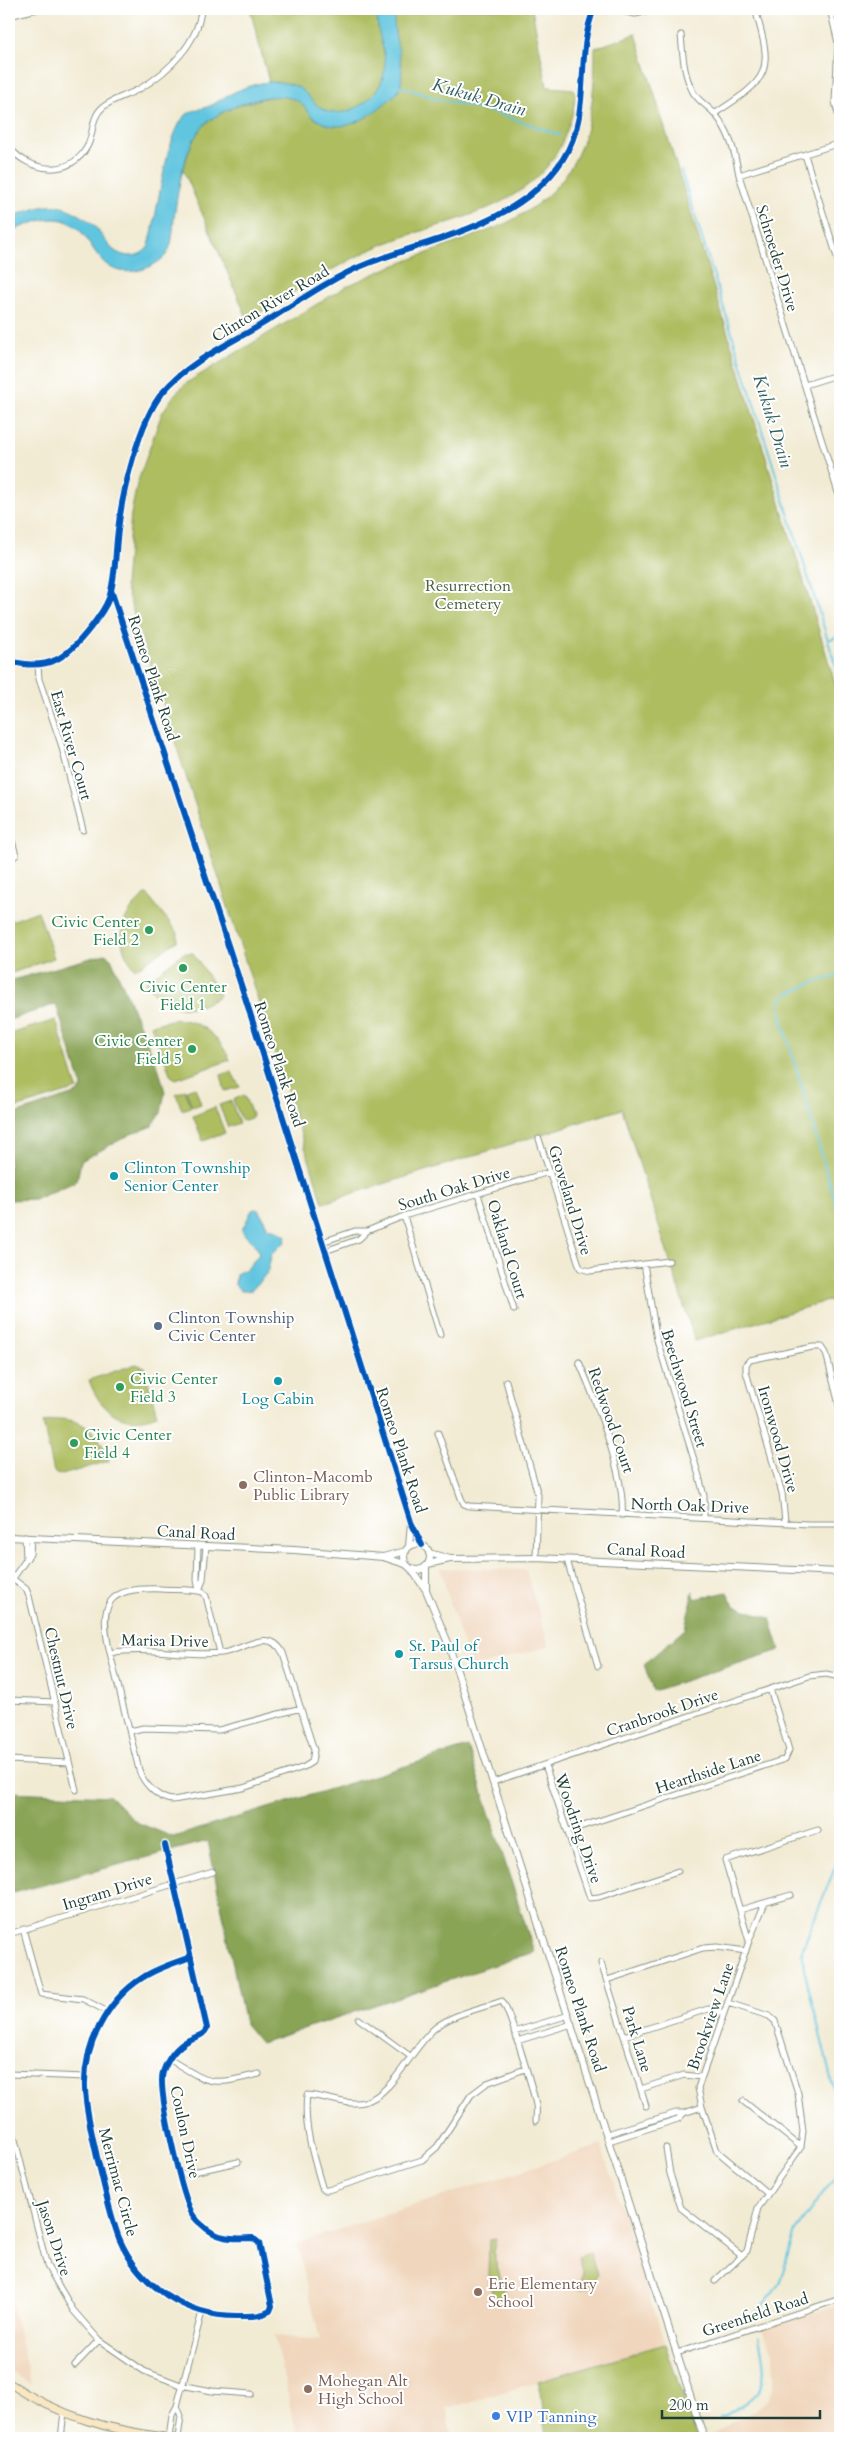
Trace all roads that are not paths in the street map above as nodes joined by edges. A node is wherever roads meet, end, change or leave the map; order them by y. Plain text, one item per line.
1 (36, 9) edge
2 (201, 9) edge
3 (594, 9) edge
4 (613, 9) edge
5 (660, 9) edge
6 (755, 9) edge
7 (830, 9) edge
8 (9, 16) edge
9 (681, 35) dead end
10 (714, 114) junction
11 (840, 122) edge
12 (840, 143) edge
13 (9, 147) edge
14 (805, 155) junction
15 (739, 175) junction
16 (840, 267) edge
17 (840, 374) edge
18 (805, 385) junction
19 (840, 499) edge
20 (111, 590) junction
21 (9, 661) edge
22 (38, 666) junction
23 (9, 830) edge
24 (83, 830) dead end
25 (9, 861) edge
26 (539, 1139) dead end
27 (549, 1172) junction
28 (478, 1194) junction
29 (404, 1216) junction
30 (367, 1231) junction
31 (322, 1242) junction
32 (325, 1251) junction
33 (669, 1261) dead end
34 (644, 1264) junction
35 (514, 1310) dead end
36 (440, 1335) dead end
37 (579, 1362) dead end
38 (506, 1381) dead end
39 (840, 1409) edge
40 (438, 1433) dead end
41 (539, 1511) junction
42 (622, 1515) junction
43 (704, 1518) junction
44 (411, 1522) junction
45 (785, 1522) junction
46 (840, 1524) edge
47 (9, 1537) edge
48 (28, 1538) junction
49 (198, 1546) junction
50 (206, 1546) junction
51 (422, 1546) junction
52 (407, 1549) junction
53 (429, 1553) junction
54 (382, 1557) junction
55 (536, 1558) junction
56 (450, 1559) junction
57 (567, 1560) junction
58 (405, 1564) junction
59 (427, 1565) junction
60 (411, 1569) junction
61 (840, 1572) edge
62 (13, 1579) junction
63 (9, 1584) edge
64 (426, 1590) junction
65 (199, 1591) junction
66 (110, 1653) junction
67 (220, 1653) junction
68 (598, 1666) dead end
69 (840, 1677) edge
70 (770, 1689) junction
71 (9, 1700) edge
72 (55, 1702) junction
73 (301, 1708) junction
74 (130, 1730) junction
75 (9, 1760) edge
76 (69, 1764) junction
77 (544, 1765) junction
78 (493, 1782) junction
79 (76, 1790) dead end
80 (818, 1830) dead end
81 (568, 1831) junction
82 (165, 1845) dead end
83 (678, 1871) dead end
84 (213, 1872) dead end
85 (175, 1883) junction
86 (791, 1895) dead end
87 (765, 1903) junction
88 (740, 1910) junction
89 (23, 1929) junction
90 (9, 1934) edge
91 (749, 1941) junction
92 (746, 1952) junction
93 (191, 1957) junction
94 (601, 1962) dead end
95 (607, 1980) junction
96 (728, 2003) junction
97 (108, 2012) junction
98 (724, 2014) junction
99 (569, 2015) junction
100 (359, 2019) dead end
101 (572, 2024) junction
102 (514, 2032) junction
103 (624, 2036) junction
104 (518, 2041) junction
105 (410, 2056) junction
106 (169, 2059) junction
107 (525, 2069) junction
108 (9, 2074) edge
109 (258, 2074) dead end
110 (85, 2077) junction
111 (701, 2077) junction
112 (641, 2089) junction
113 (744, 2100) dead end
114 (646, 2106) dead end
115 (702, 2108) junction
116 (684, 2113) junction
117 (9, 2116) edge
118 (536, 2121) dead end
119 (643, 2123) junction
120 (645, 2130) junction
121 (608, 2137) junction
122 (801, 2147) junction
123 (666, 2148) dead end
124 (238, 2162) dead end
125 (180, 2175) junction
126 (768, 2193) junction
127 (742, 2256) junction
128 (715, 2281) dead end
129 (840, 2299) edge
130 (272, 2309) joint
131 (202, 2312) junction
132 (99, 2340) junction
133 (677, 2353) junction
134 (75, 2365) dead end
135 (9, 2383) edge
136 (182, 2385) junction
137 (251, 2394) dead end
138 (177, 2406) junction
139 (64, 2413) junction
140 (61, 2438) edge
141 (171, 2438) edge
142 (178, 2438) edge
143 (704, 2438) edge

1 - 8 street
2 - 13 street
3 - 20 street, Clinton River Road
4 - 5 street
6 - 10 street
7 - 11 street
9 - 10 street, Schroeder Drive
10 - 15 street, Schroeder Drive
12 - 14 street
14 - 15 street
14 - 16 street
15 - 18 street, Schroeder Drive
17 - 18 street
18 - 19 street, Schroeder Drive
20 - 22 street, Clinton River Road
20 - 31 street, Romeo Plank Road
21 - 22 street
22 - 24 street, East River Court
23 - 25 street
26 - 27 street, Groveland Drive
27 - 28 street, South Oak Drive
27 - 34 street, Groveland Drive
28 - 29 street, South Oak Drive
28 - 35 street, Oakland Court
29 - 30 street, South Oak Drive
29 - 36 street
30 - 31 street, South Oak Drive
30 - 32 street, South Oak Drive
31 - 32 street, Romeo Plank Road
32 - 44 street, Romeo Plank Road
33 - 34 street, Groveland Drive
34 - 43 street, Beechwood Street
37 - 42 street, Redwood Court
38 - 41 street
39 - 45 street, Ironwood Drive
40 - 41 street, North Oak Drive
41 - 42 street, North Oak Drive
41 - 55 street
42 - 43 street, North Oak Drive
43 - 45 street, North Oak Drive
44 - 51 street, Romeo Plank Road
44 - 52 street, Romeo Plank Road
45 - 46 street, North Oak Drive
47 - 48 street, Canal Road
48 - 49 street, Canal Road
48 - 62 street
49 - 50 street, Canal Road
49 - 65 street
50 - 54 street, Canal Road
50 - 65 street
51 - 52 street
51 - 53 street
52 - 54 street, Canal Road
52 - 58 street
53 - 56 street, Canal Road
53 - 59 street
54 - 58 street, Canal Road
55 - 56 street, Canal Road
55 - 57 street, Canal Road
56 - 59 street, Canal Road
57 - 61 street, Canal Road
57 - 68 street
58 - 60 street
59 - 60 street
59 - 64 street, Romeo Plank Road
60 - 64 street, Romeo Plank Road
62 - 63 street
62 - 72 street, Chestnut Drive
64 - 78 street, Romeo Plank Road
65 - 66 street
65 - 67 street
66 - 67 street, Marisa Drive
66 - 74 street
67 - 73 street, Marisa Drive
69 - 70 street, Cranbrook Drive
70 - 77 street, Cranbrook Drive
70 - 81 street, Hearthside Lane
71 - 72 street
72 - 76 street, Chestnut Drive
73 - 74 street
73 - 74 street
75 - 76 street
76 - 79 street, Chestnut Drive
77 - 78 street, Cranbrook Drive
77 - 81 street, Woodring Drive
78 - 99 street, Romeo Plank Road
80 - 88 street
81 - 83 street, Woodring Drive
82 - 85 street, Coulon Drive
84 - 85 street, Ingram Drive
85 - 89 street, Ingram Drive
85 - 93 street, Coulon Drive
86 - 87 street
87 - 88 street
87 - 91 street, Brookview Lane
88 - 91 street
89 - 90 street, Ingram Drive
89 - 97 street
91 - 92 street, Brookview Lane
92 - 95 street
92 - 96 street, Brookview Lane
93 - 97 street, Merrimac Circle
93 - 106 street, Coulon Drive
94 - 95 street, Park Lane
95 - 103 street, Park Lane
96 - 98 street, Brookview Lane
96 - 122 street
97 - 110 street, Merrimac Circle
98 - 103 street
98 - 111 street, Brookview Lane
99 - 101 street, Romeo Plank Road
99 - 102 street
100 - 105 street
101 - 104 street
101 - 121 street, Romeo Plank Road
102 - 104 street
102 - 105 street
103 - 112 street, Park Lane
104 - 107 street
105 - 107 street
106 - 109 street
106 - 125 street, Coulon Drive
107 - 118 street
108 - 110 street
110 - 131 street, Merrimac Circle
111 - 112 street
111 - 115 street, Brookview Lane
112 - 114 street, Park Lane
113 - 122 street
115 - 116 street
115 - 126 street, Brookview Lane
116 - 119 street
116 - 120 street
117 - 132 street, Jason Drive
119 - 120 street
119 - 121 street
120 - 121 street
121 - 133 street, Romeo Plank Road
122 - 126 street
123 - 127 street
124 - 125 street
125 - 130 street, Coulon Drive
126 - 127 street
127 - 128 street
129 - 133 street, Greenfield Road
130 - 131 street, Merrimac Circle
131 - 136 street
132 - 134 street
132 - 136 street, Jason Drive
133 - 143 street, Romeo Plank Road
135 - 139 main road
136 - 137 street, Jason Drive
136 - 138 street
138 - 141 street
138 - 142 street
139 - 140 street
139 - 141 main road

